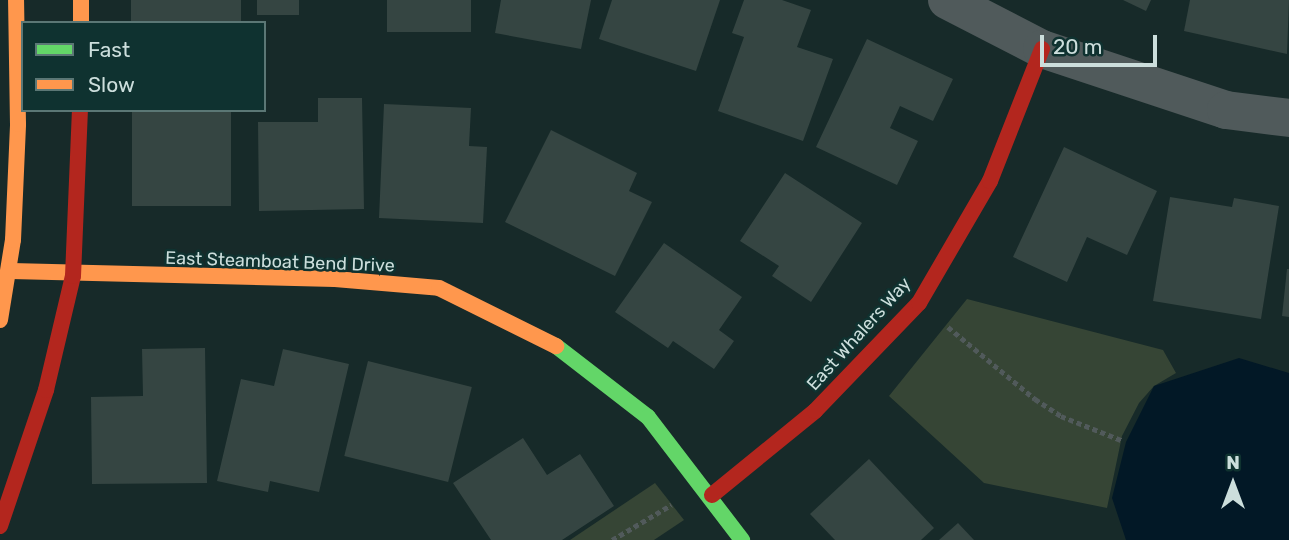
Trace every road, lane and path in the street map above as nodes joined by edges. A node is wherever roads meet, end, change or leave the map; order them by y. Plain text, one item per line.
1 (16, 0) edge
2 (81, 0) edge
3 (947, 0) edge
4 (81, 21) edge
5 (1042, 49) junction
6 (80, 112) edge
7 (1289, 118) edge
8 (11, 271) junction
9 (73, 276) junction
10 (0, 320) edge
11 (941, 322) dead end
12 (1121, 440) dead end
13 (708, 491) junction
14 (0, 526) edge
15 (612, 540) edge
16 (742, 540) edge

1 - 8 street
2 - 4 street
3 - 5 street
5 - 7 street
5 - 13 street, East Whalers Way
6 - 9 street
8 - 9 street, East Steamboat Bend Drive
8 - 10 street
9 - 13 street, East Steamboat Bend Drive
9 - 14 street
11 - 12 path
13 - 15 path
13 - 16 street, East Steamboat Bend Drive

